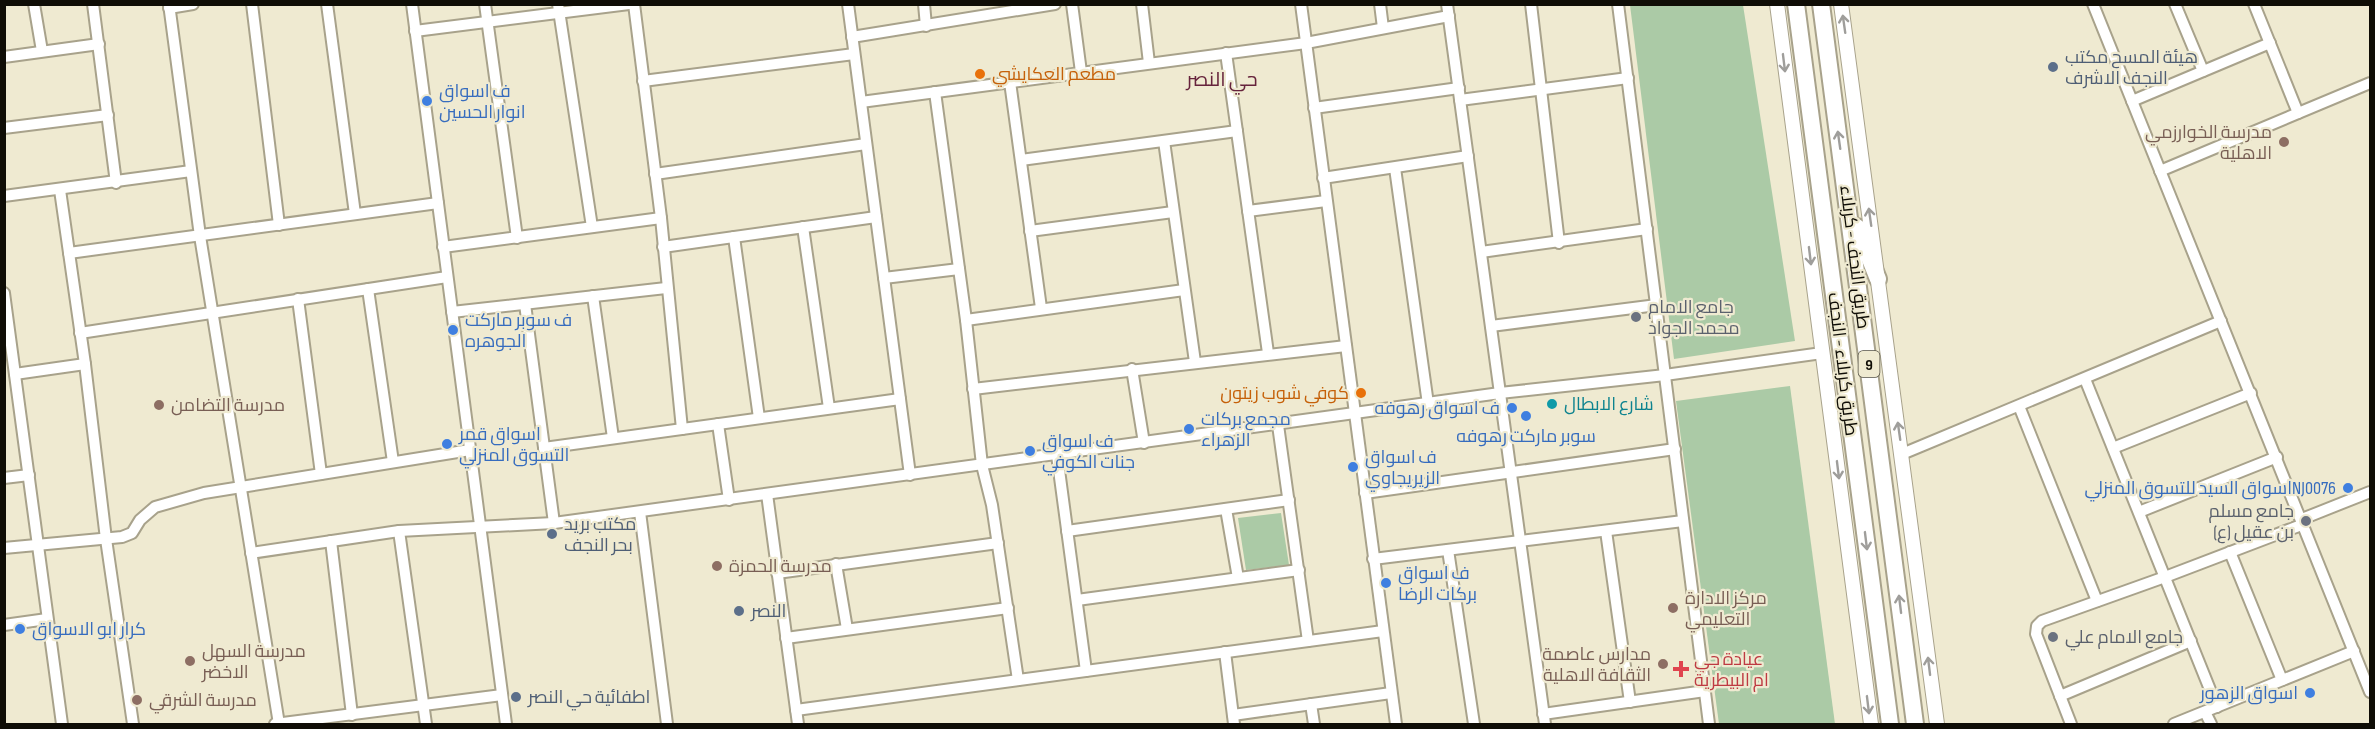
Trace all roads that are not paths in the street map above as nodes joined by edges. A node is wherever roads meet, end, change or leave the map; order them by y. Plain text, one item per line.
1 (34, 4) edge
2 (93, 4) edge
3 (193, 4) edge
4 (252, 4) edge
5 (327, 4) edge
6 (412, 4) edge
7 (485, 4) edge
8 (628, 4) edge
9 (634, 4) edge
10 (848, 4) edge
11 (924, 4) edge
12 (1055, 4) edge
13 (1072, 4) edge
14 (1142, 4) edge
15 (1300, 4) edge
16 (1380, 4) edge
17 (1447, 4) edge
18 (1531, 4) edge
19 (1618, 4) edge
20 (1777, 4) edge
21 (1796, 4) edge
22 (1821, 4) edge
23 (1841, 4) edge
24 (2093, 4) edge
25 (2175, 4) edge
26 (2254, 4) edge
27 (169, 6) edge
28 (558, 9) edge
29 (1449, 16) junction
30 (488, 22) junction
31 (926, 27) junction
32 (1383, 28) junction
33 (415, 31) junction
34 (852, 37) junction
35 (1306, 43) junction
36 (2270, 43) junction
37 (99, 44) junction
38 (42, 51) junction
39 (1226, 53) junction
40 (854, 54) junction
41 (4, 57) edge
42 (1149, 63) junction
43 (2203, 71) junction
44 (1081, 72) junction
45 (1628, 78) junction
46 (643, 81) junction
47 (1010, 82) junction
48 (2370, 83) edge
49 (1541, 90) junction
50 (935, 92) junction
51 (1460, 94) junction
52 (2132, 101) junction
53 (861, 102) junction
54 (1314, 108) junction
55 (2298, 113) junction
56 (108, 115) junction
57 (4, 128) edge
58 (1237, 131) junction
59 (1164, 141) junction
60 (866, 144) junction
61 (1468, 156) junction
62 (1021, 160) junction
63 (1395, 168) junction
64 (191, 171) junction
65 (2160, 171) junction
66 (655, 174) junction
67 (1323, 178) junction
68 (116, 183) junction
69 (60, 190) junction
70 (4, 196) edge
71 (1326, 201) junction
72 (438, 203) junction
73 (1848, 204) junction
74 (1248, 211) junction
75 (1173, 212) junction
76 (354, 214) junction
77 (876, 217) junction
78 (661, 218) junction
79 (279, 225) junction
80 (592, 227) junction
81 (803, 228) junction
82 (1647, 229) junction
83 (1030, 231) junction
84 (200, 236) junction
85 (734, 237) junction
86 (517, 238) junction
87 (1559, 243) junction
88 (443, 247) junction
89 (663, 247) junction
90 (1481, 252) junction
91 (69, 254) junction
92 (959, 269) junction
93 (447, 277) junction
94 (884, 278) junction
95 (1878, 279) junction
96 (666, 288) junction
97 (368, 289) junction
98 (1184, 290) junction
99 (4, 293) edge
100 (593, 296) junction
101 (298, 300) junction
102 (525, 304) junction
103 (1657, 305) junction
104 (1041, 308) junction
105 (452, 312) junction
106 (212, 313) junction
107 (966, 320) junction
108 (2221, 321) junction
109 (1491, 326) junction
110 (80, 333) junction
111 (1346, 346) junction
112 (1268, 353) junction
113 (1822, 353) junction
114 (1195, 362) junction
115 (85, 364) junction
116 (1132, 369) junction
117 (15, 374) junction
118 (1665, 375) junction
119 (2085, 379) junction
120 (973, 389) junction
121 (1500, 393) junction
122 (2251, 393) junction
123 (900, 399) junction
124 (1428, 405) junction
125 (2019, 406) junction
126 (829, 408) junction
127 (1354, 415) junction
128 (759, 418) junction
129 (718, 424) junction
130 (1278, 425) junction
131 (682, 429) junction
132 (613, 438) junction
133 (1144, 443) junction
134 (543, 448) junction
135 (2113, 448) junction
136 (1675, 449) junction
137 (470, 450) junction
138 (1902, 454) junction
139 (1057, 455) junction
140 (2277, 457) junction
141 (393, 462) junction
142 (982, 465) junction
143 (1511, 471) junction
144 (321, 474) junction
145 (29, 475) junction
146 (910, 475) junction
147 (4, 478) edge
148 (241, 488) junction
149 (2370, 492) edge
150 (1365, 493) junction
151 (767, 494) junction
152 (729, 500) junction
153 (1289, 500) junction
154 (1226, 509) junction
155 (640, 512) junction
156 (2139, 512) junction
157 (1683, 521) junction
158 (2303, 521) junction
159 (554, 523) junction
160 (480, 528) junction
161 (399, 531) junction
162 (1067, 531) junction
163 (1606, 531) junction
164 (106, 539) junction
165 (1520, 540) junction
166 (331, 541) junction
167 (38, 543) junction
168 (998, 543) junction
169 (4, 548) edge
170 (1448, 550) junction
171 (2230, 552) junction
172 (251, 553) junction
173 (1373, 559) junction
174 (836, 564) junction
175 (1299, 570) junction
176 (777, 573) junction
177 (2165, 577) junction
178 (1239, 578) junction
179 (1077, 600) junction
180 (2097, 601) junction
181 (1008, 608) junction
182 (47, 619) junction
183 (4, 625) edge
184 (847, 630) junction
185 (1383, 631) junction
186 (786, 638) junction
187 (1308, 641) junction
188 (2191, 641) junction
189 (2354, 651) junction
190 (1225, 652) junction
191 (1086, 671) junction
192 (1018, 680) junction
193 (2282, 680) junction
194 (1705, 691) junction
195 (2370, 692) edge
196 (1391, 693) junction
197 (502, 695) junction
198 (2060, 696) junction
199 (1630, 702) junction
200 (1311, 704) junction
201 (424, 705) junction
202 (2217, 707) junction
203 (796, 710) junction
204 (2205, 712) junction
205 (352, 714) junction
206 (1544, 719) edge
207 (1233, 720) edge
208 (62, 724) edge
209 (134, 724) edge
210 (277, 724) edge
211 (426, 724) edge
212 (506, 724) edge
213 (667, 724) edge
214 (798, 724) edge
215 (1314, 724) edge
216 (1396, 724) edge
217 (1474, 724) edge
218 (1709, 724) edge
219 (1871, 724) edge
220 (1890, 724) edge
221 (1915, 724) edge
222 (1937, 724) edge
223 (2072, 724) edge
224 (2174, 724) edge
225 (2211, 724) edge

1 - 38 street
2 - 37 street
3 - 27 street
4 - 79 street
5 - 76 street
6 - 33 street
7 - 30 street
8 - 28 street
9 - 46 street
10 - 34 street
11 - 31 street
12 - 31 street
13 - 44 street
14 - 42 street
15 - 35 street
16 - 32 street
17 - 29 street
18 - 49 street
19 - 45 street
20 -> 113 main road
21 -> 220 highway, طريق کربلاء - النجف / 9
73 -> 22 highway, طريق النجف - کربلاء / 9
95 -> 23 main road
24 - 52 street
25 - 43 street
26 - 36 street
27 - 64 street
28 - 30 street
28 - 80 street
29 - 32 street
29 - 51 street
30 - 33 street
30 - 86 street
31 - 34 street
32 - 35 street
33 - 72 street
34 - 40 street
35 - 39 street
35 - 54 street
36 - 43 street
36 - 55 street
37 - 38 street
37 - 56 street
38 - 41 street
39 - 42 street
39 - 58 street
40 - 46 street
40 - 53 street
42 - 44 street
43 - 52 street
44 - 47 street
45 - 49 street
45 - 82 street
46 - 66 street
47 - 50 street
47 - 62 street
48 - 55 street
49 - 51 street
49 - 87 street
50 - 53 street
50 - 92 street
51 - 54 street
51 - 61 street
52 - 65 street
53 - 60 street
54 - 67 street
55 - 65 street
56 - 57 street
56 - 68 street
58 - 59 street
58 - 74 street
59 - 62 street
59 - 75 street
60 - 66 street
60 - 77 street
61 - 63 street
61 - 90 street
62 - 83 street
63 - 67 street
63 - 124 street
64 - 68 street
64 - 84 street
65 - 108 street
66 - 78 street
67 - 71 street
68 - 69 street
69 - 70 street
69 - 91 street
71 - 74 street
71 - 111 street
72 - 76 street
72 - 88 street
73 - 95 highway
221 -> 73 highway, طريق النجف - کربلاء / 9
74 - 112 street
75 - 83 street
75 - 98 street
76 - 79 street
77 - 81 street
77 - 94 street
78 - 80 street
78 - 89 street
79 - 84 street
80 - 86 street
81 - 85 street
81 - 126 street
82 - 87 street
82 - 103 street
83 - 104 street
84 - 91 street
84 - 106 street
85 - 89 street
85 - 128 street
86 - 88 street
87 - 90 street
88 - 93 street
89 - 96 street
90 - 109 street
91 - 110 street
92 - 94 street
92 - 107 street
93 - 97 street
93 - 105 street
94 - 123 street
138 -> 95 main road
96 - 100 street
96 - 131 street
97 - 101 street
97 - 141 street
98 - 104 street
98 - 114 street
99 - 117 street
100 - 102 street
100 - 132 street
101 - 106 street
101 - 144 street
102 - 105 street
102 - 134 street
103 - 109 street
103 - 118 street
104 - 107 street
105 - 137 street
106 - 110 street
106 - 148 street
107 - 120 street
108 - 119 street
108 - 122 street
109 - 121 street
110 - 115 street
111 - 112 street
111 - 127 street
112 - 114 street
113 - 118 street
113 -> 219 main road
114 - 116 street
115 - 117 street
115 - 164 street
116 - 120 street
116 - 133 street
117 - 145 street
118 - 121 street
118 - 136 street
119 - 125 street
119 - 135 street
120 - 142 street
121 - 124 street
121 - 143 street
122 - 135 street
122 - 140 street
123 - 126 street
123 - 146 street
124 - 127 street
125 - 138 street
125 - 180 street
126 - 128 street
127 - 130 street
127 - 150 street
128 - 129 street
129 - 131 street
129 - 152 street
130 - 133 street
130 - 153 street
131 - 132 street
132 - 134 street
133 - 139 street
134 - 159 street
135 - 156 street
136 - 143 street
136 - 157 street
137 - 141 street
137 - 160 street
222 -> 138 main road
139 - 142 street
139 - 162 street
140 - 156 street
140 - 158 street
141 - 144 street
142 - 146 street
142 - 168 street
143 - 150 street
143 - 165 street
144 - 148 street
145 - 147 street
145 - 167 street
146 - 151 street
148 - 164 street
148 - 172 street
149 - 158 street
150 - 173 street
151 - 152 street
151 - 176 street
152 - 155 street
153 - 154 street
153 - 175 street
154 - 162 street
154 - 178 street
155 - 159 street
155 - 213 street
156 - 177 street
157 - 163 street
157 - 194 street
158 - 171 street
158 - 189 street
159 - 160 street
160 - 161 street
160 - 197 street
161 - 166 street
161 - 201 street
162 - 179 street
163 - 165 street
163 - 199 street
164 - 167 street
164 - 209 street
165 - 170 street
165 - 206 street
166 - 172 street
166 - 205 street
167 - 169 street
167 - 182 street
168 - 174 street
168 - 181 street
170 - 173 street
170 - 217 street
171 - 177 street
171 - 193 street
172 - 210 street
173 - 185 street
174 - 176 street
174 - 184 street
175 - 178 street
175 - 187 street
176 - 186 street
177 - 180 street
177 - 188 street
178 - 179 street
179 - 191 street
180 - 198 street
181 - 184 street
181 - 192 street
182 - 183 street
182 - 208 street
184 - 186 street
185 - 187 street
185 - 196 street
186 - 203 street
187 - 190 street
188 - 198 street
188 - 202 street
189 - 193 street
189 - 195 street
190 - 191 street
190 - 207 street
191 - 192 street
192 - 203 street
193 - 202 street
194 - 199 street
194 - 218 street
196 - 200 street
196 - 216 street
197 - 201 street
197 - 212 street
198 - 223 street
199 - 206 street
200 - 207 street
200 - 215 street
201 - 205 street
201 - 211 street
202 - 204 street
203 - 214 street
204 - 224 street
204 - 225 street
205 - 210 street

